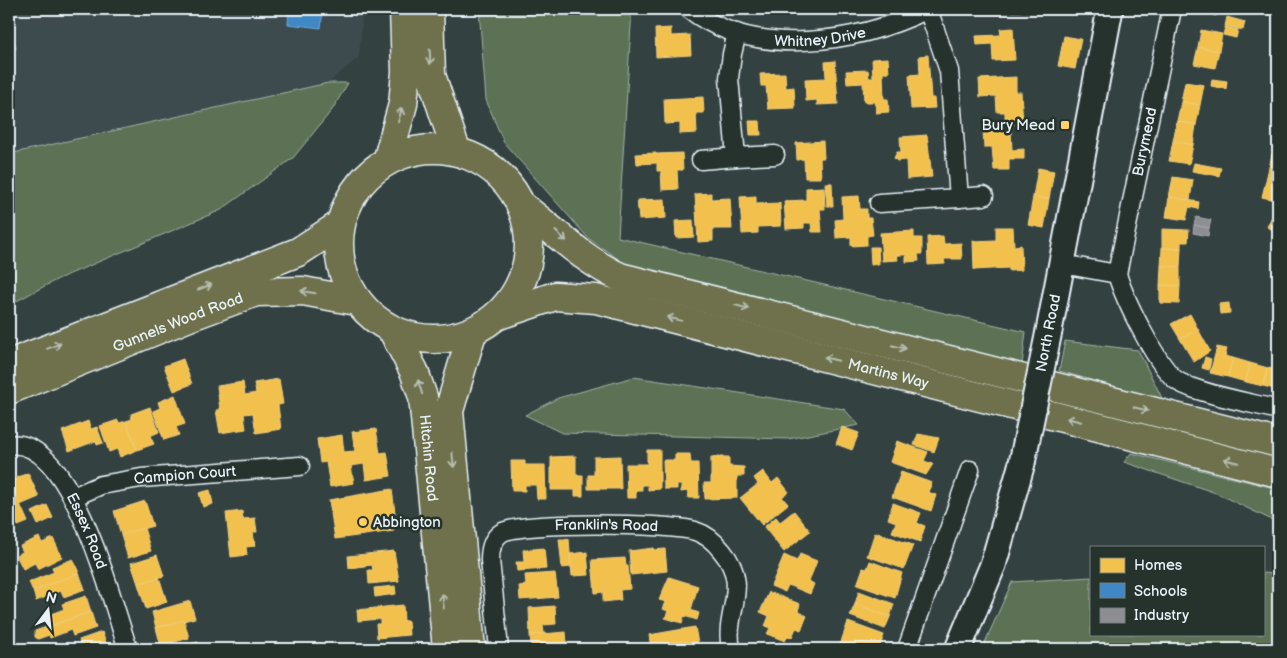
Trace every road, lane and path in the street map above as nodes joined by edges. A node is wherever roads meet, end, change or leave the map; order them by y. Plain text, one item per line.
1 (404, 9) edge
2 (429, 9) edge
3 (689, 9) edge
4 (928, 9) edge
5 (1110, 9) edge
6 (1172, 9) edge
7 (738, 33) junction
8 (456, 150) junction
9 (775, 155) dead end
10 (736, 157) junction
11 (388, 158) junction
12 (701, 160) dead end
13 (984, 196) dead end
14 (959, 198) junction
15 (879, 204) dead end
16 (522, 206) junction
17 (338, 226) junction
18 (1062, 264) junction
19 (1117, 274) junction
20 (356, 301) junction
21 (499, 315) junction
22 (393, 332) junction
23 (472, 332) junction
24 (9, 364) edge
25 (9, 390) edge
26 (1278, 410) edge
27 (1278, 444) edge
28 (9, 445) edge
29 (300, 466) dead end
30 (970, 470) dead end
31 (1278, 473) edge
32 (73, 497) junction
33 (128, 649) edge
34 (448, 649) edge
35 (471, 649) edge
36 (499, 649) edge
37 (731, 649) edge
38 (907, 649) edge
39 (958, 649) edge

11 -> 1 main road
2 -> 8 main road
3 - 7 street, Whitney Drive
4 - 7 street, Whitney Drive
4 - 14 street, Whitney Drive
5 - 18 main road, North Road
6 - 19 street, Burymead
7 - 10 street
8 - 11 main road
8 - 16 main road
9 - 10 street
10 - 12 street
11 - 17 main road
13 - 14 street
14 - 15 street
16 - 21 main road
16 -> 27 main road
17 - 20 main road
24 -> 17 main road, Gunnels Wood Road
18 - 19 street
18 - 39 main road, North Road, bridge
19 - 26 street
20 - 22 main road
20 -> 25 main road, Gunnels Wood Road
21 - 23 main road
31 -> 21 main road, Martins Way
22 - 23 main road
34 -> 22 main road, Hitchin Road
23 -> 35 main road, Hitchin Road
28 - 32 street, Essex Road
29 - 32 street, Campion Court
30 - 38 street
32 - 33 street, Essex Road
36 - 37 street, Franklin's Road

